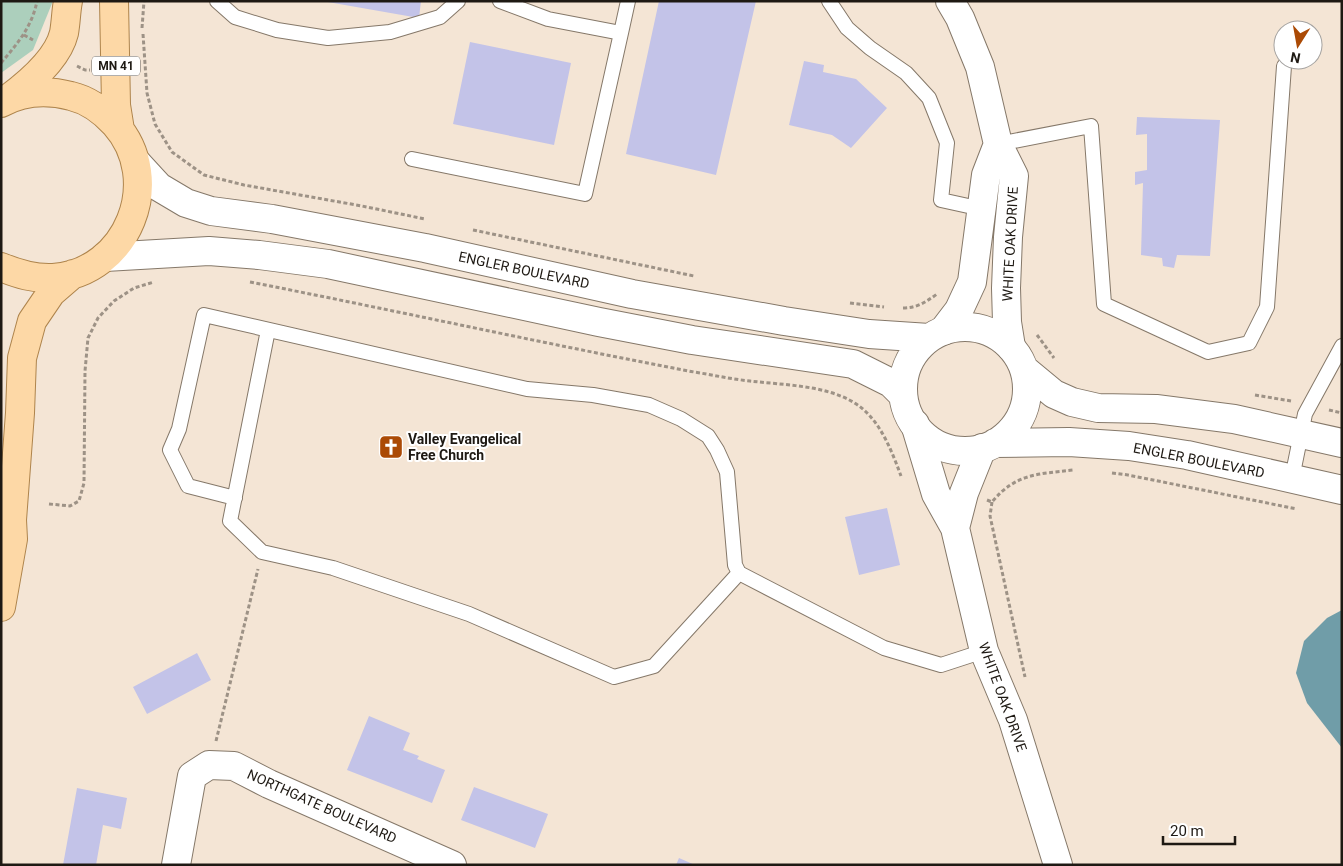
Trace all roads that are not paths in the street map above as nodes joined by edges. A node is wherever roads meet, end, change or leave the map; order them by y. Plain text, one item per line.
1 (68, 1) edge
2 (114, 1) edge
3 (217, 1) edge
4 (458, 1) edge
5 (500, 1) edge
6 (628, 1) edge
7 (829, 1) edge
8 (950, 1) edge
9 (620, 33) junction
10 (1284, 70) edge
11 (4, 102) edge
12 (120, 130) junction
13 (998, 144) junction
14 (412, 159) dead end
15 (136, 162) junction
16 (982, 209) junction
17 (105, 256) junction
18 (1, 267) edge
19 (73, 274) junction
20 (268, 330) junction
21 (936, 335) junction
22 (1342, 346) edge
23 (1018, 359) junction
24 (904, 395) junction
25 (915, 424) junction
26 (1302, 434) junction
27 (1342, 443) edge
28 (988, 446) junction
29 (1292, 478) junction
30 (1342, 490) edge
31 (235, 498) junction
32 (955, 528) junction
33 (739, 574) junction
34 (1, 607) edge
35 (984, 651) junction
36 (176, 865) edge
37 (452, 865) edge
38 (1058, 865) edge

1 - 11 main road, MN 41
2 - 12 main road, MN 41
3 - 4 lane
5 - 9 lane
6 - 9 lane
7 - 16 lane
8 - 13 main road, WHITE OAK DRIVE
9 - 14 lane
10 - 13 lane
11 - 12 main road, MN 41
12 - 15 main road, MN 41
13 - 16 main road, WHITE OAK DRIVE
13 - 23 main road, WHITE OAK DRIVE
15 - 17 main road, MN 41
15 - 21 main road, ENGLER BOULEVARD
16 - 21 main road, WHITE OAK DRIVE
17 - 19 main road, MN 41
17 - 24 main road
18 - 19 main road, MN 41
19 - 34 main road, MN 41
20 - 31 lane
20 - 31 lane
20 - 33 lane
21 - 23 main road
21 - 24 main road
22 - 26 lane
23 - 26 main road
23 - 28 main road
24 - 25 main road
25 - 28 main road
25 - 32 main road, WHITE OAK DRIVE
26 - 27 main road
26 - 29 lane
28 - 29 main road, ENGLER BOULEVARD
28 - 32 main road, WHITE OAK DRIVE
29 - 30 main road, ENGLER BOULEVARD
31 - 33 lane
32 - 35 main road, WHITE OAK DRIVE
33 - 35 lane
35 - 38 main road, WHITE OAK DRIVE
36 - 37 main road, NORTHGATE BOULEVARD

